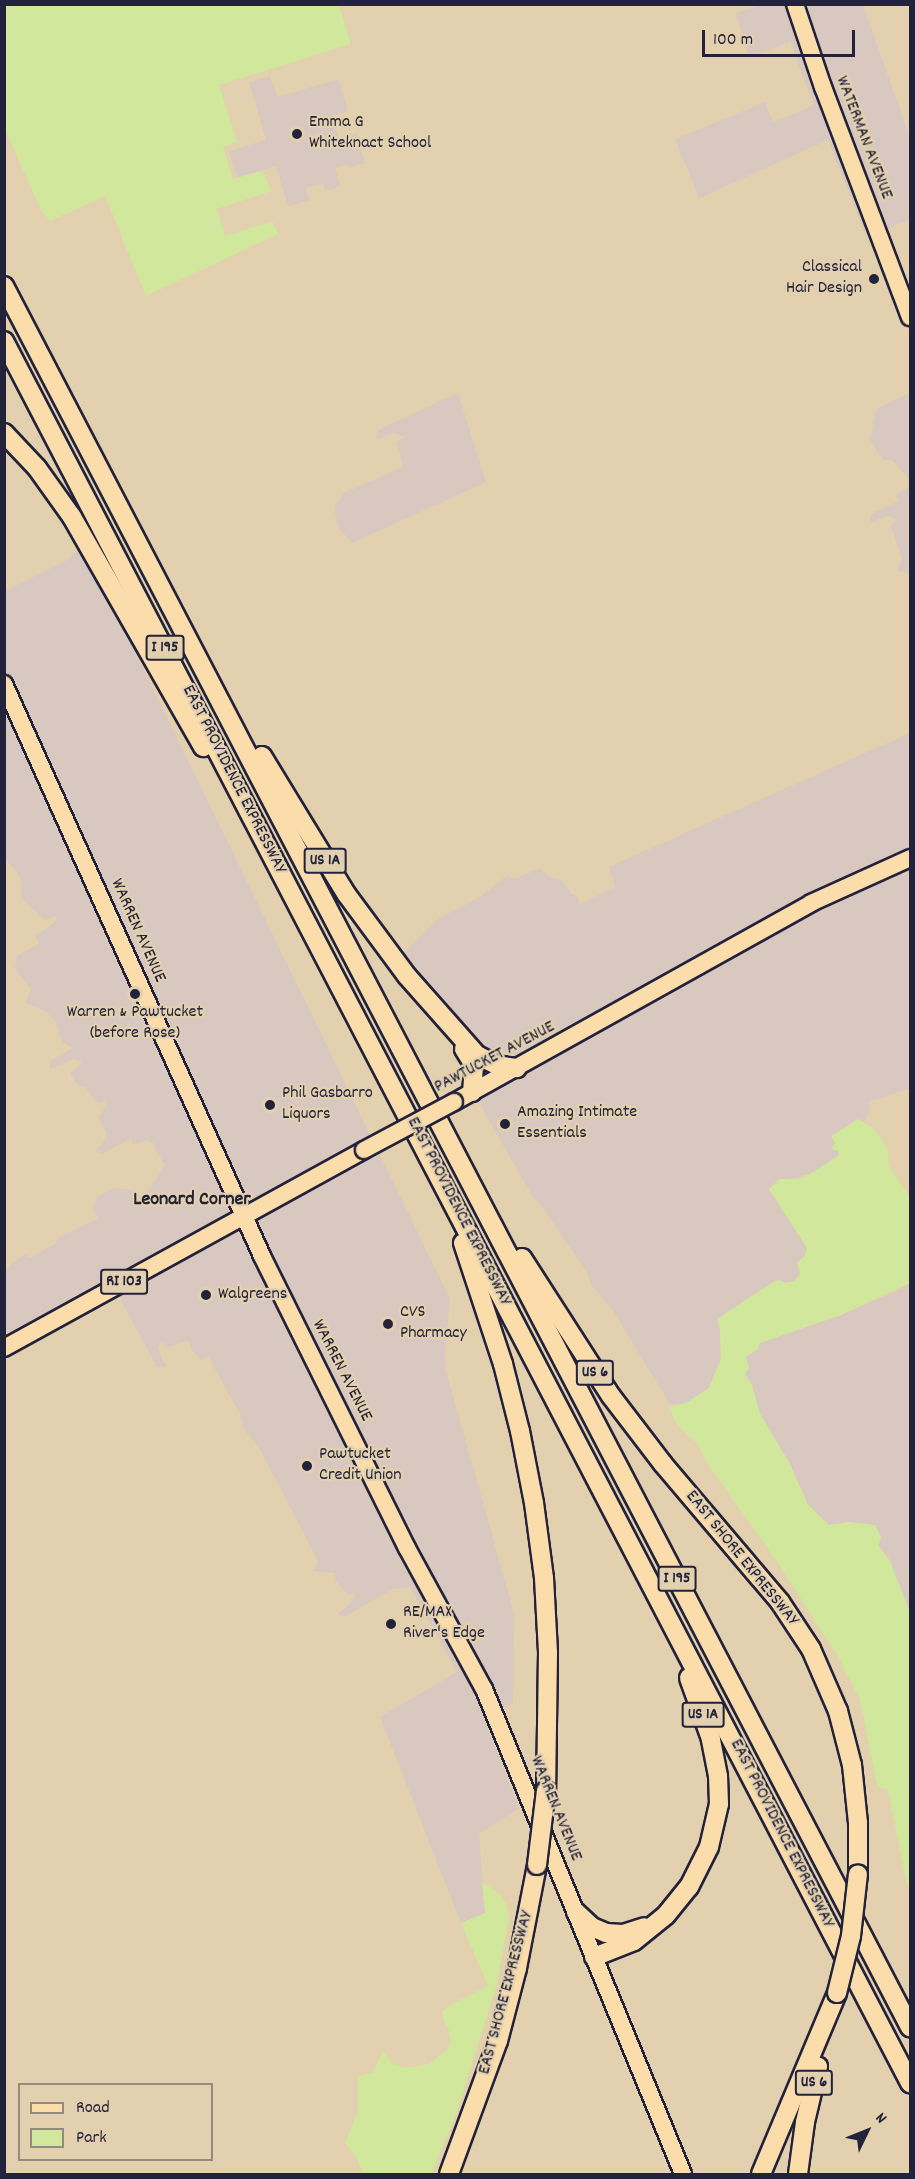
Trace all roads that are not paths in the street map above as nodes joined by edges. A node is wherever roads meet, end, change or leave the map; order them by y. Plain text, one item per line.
1 (795, 4) edge
2 (4, 286) edge
3 (910, 317) edge
4 (4, 341) edge
5 (4, 433) edge
6 (175, 613) junction
7 (4, 684) edge
8 (910, 858) edge
9 (325, 956) junction
10 (443, 1018) junction
11 (517, 1068) junction
12 (472, 1092) junction
13 (444, 1131) junction
14 (438, 1174) junction
15 (243, 1215) junction
16 (4, 1348) edge
17 (664, 1608) junction
18 (576, 1912) junction
19 (659, 1921) junction
20 (594, 1957) junction
21 (837, 1993) junction
22 (910, 2027) edge
23 (910, 2083) edge
24 (449, 2175) edge
25 (683, 2175) edge
26 (761, 2175) edge
27 (798, 2175) edge

1 - 3 main road, WATERMAN AVENUE
2 - 6 highway, EAST PROVIDENCE EXPRESSWAY / I 195
4 - 9 highway, EAST PROVIDENCE EXPRESSWAY / I 195
5 - 9 highway
6 - 10 highway, US 1A
6 - 13 highway, EAST PROVIDENCE EXPRESSWAY / I 195
7 - 15 main road, WARREN AVENUE
8 - 11 main road, PAWTUCKET AVENUE
9 - 14 highway, EAST PROVIDENCE EXPRESSWAY / I 195
10 - 11 highway, US 1A
10 - 12 highway
11 - 12 main road, PAWTUCKET AVENUE
12 - 15 main road, PAWTUCKET AVENUE, bridge
13 - 21 highway, EAST SHORE EXPRESSWAY / US 6, bridge
13 - 22 highway, EAST PROVIDENCE EXPRESSWAY / I 195
14 - 17 highway, EAST PROVIDENCE EXPRESSWAY / I 195
14 - 24 highway, EAST SHORE EXPRESSWAY, bridge
15 - 16 main road, PAWTUCKET AVENUE / RI 103
15 - 18 main road, WARREN AVENUE
17 - 19 highway, US 1A
17 - 23 highway, EAST PROVIDENCE EXPRESSWAY / I 195
18 - 19 highway, US 1A
18 - 20 main road, WARREN AVENUE
19 - 20 highway
20 - 25 main road, WARREN AVENUE
21 - 26 highway, EAST SHORE EXPRESSWAY
21 - 27 highway, US 6

